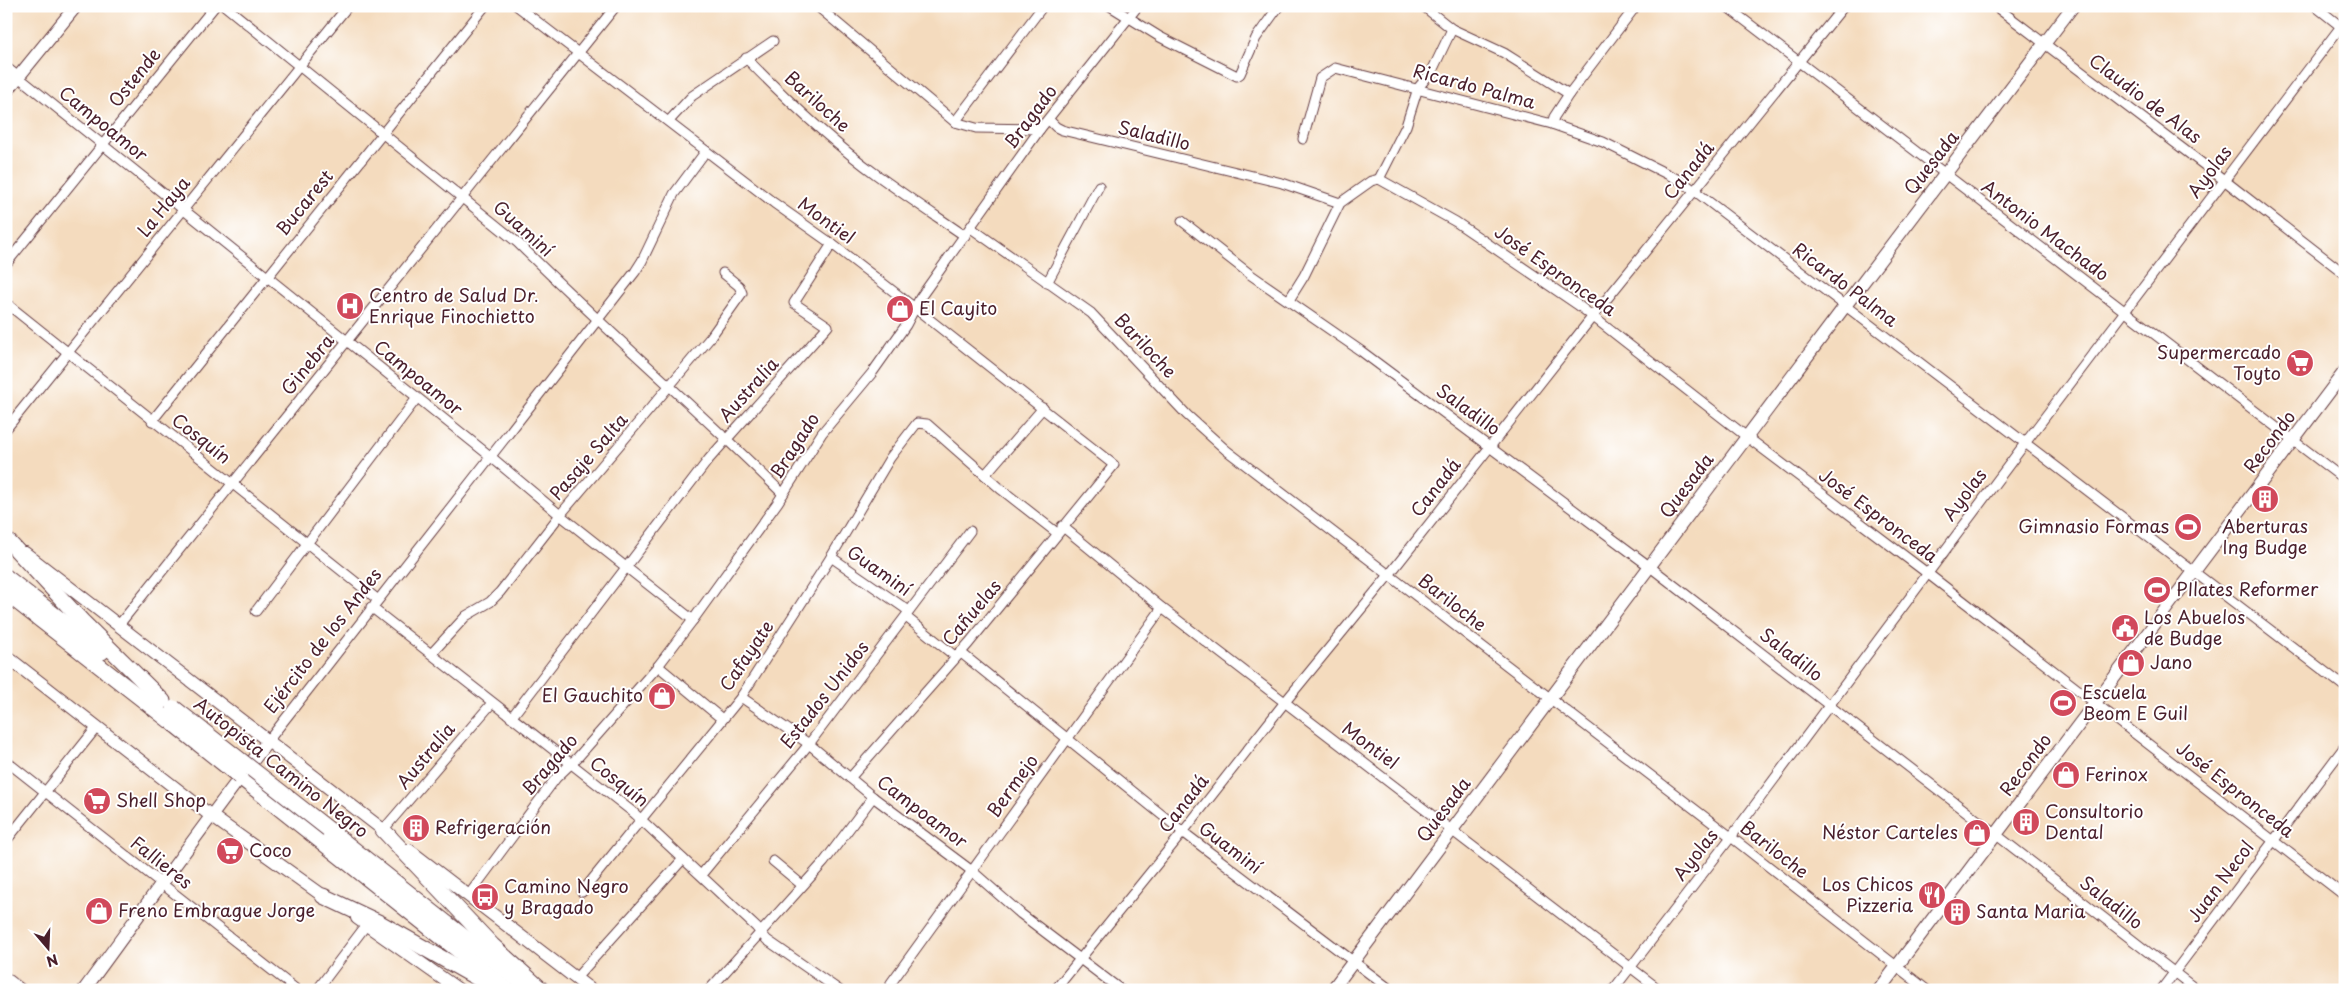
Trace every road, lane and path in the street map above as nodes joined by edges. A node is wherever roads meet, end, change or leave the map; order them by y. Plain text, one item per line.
1 (76, 6) edge
2 (215, 6) edge
3 (224, 6) edge
4 (348, 6) edge
5 (485, 6) edge
6 (517, 6) edge
7 (616, 6) edge
8 (818, 6) edge
9 (1043, 6) edge
10 (1110, 6) edge
11 (1138, 6) edge
12 (1279, 6) edge
13 (1636, 6) edge
14 (1726, 6) edge
15 (1844, 6) edge
16 (1995, 6) edge
17 (2074, 6) edge
18 (2315, 6) edge
19 (1426, 7) edge
20 (1128, 19) junction
21 (2344, 25) edge
22 (1452, 29) junction
23 (772, 40) dead end
24 (2046, 44) junction
25 (578, 54) junction
26 (746, 58) junction
27 (1798, 63) junction
28 (6, 67) edge
29 (300, 67) junction
30 (18, 77) junction
31 (1418, 88) junction
32 (6, 92) edge
33 (1569, 94) junction
34 (1049, 120) junction
35 (669, 121) junction
36 (955, 122) junction
37 (1552, 124) junction
38 (1040, 129) junction
39 (382, 133) junction
40 (1303, 139) dead end
41 (102, 144) junction
42 (706, 151) junction
43 (1944, 175) junction
44 (1379, 179) junction
45 (2224, 180) junction
46 (1099, 186) dead end
47 (1695, 190) junction
48 (463, 199) junction
49 (1340, 203) junction
50 (182, 210) junction
51 (1182, 221) dead end
52 (971, 228) junction
53 (966, 236) junction
54 (832, 244) junction
55 (6, 264) edge
56 (723, 273) dead end
57 (2345, 274) edge
58 (266, 278) junction
59 (1047, 282) junction
60 (1289, 300) junction
61 (6, 303) edge
62 (1844, 306) junction
63 (915, 308) junction
64 (2124, 311) junction
65 (1593, 316) junction
66 (597, 318) junction
67 (348, 342) junction
68 (68, 354) junction
69 (2345, 371) edge
70 (671, 386) junction
71 (417, 398) junction
72 (1043, 408) junction
73 (152, 421) junction
74 (917, 423) joint
75 (6, 429) edge
76 (1747, 437) junction
77 (728, 438) junction
78 (2293, 441) junction
79 (2026, 442) junction
80 (1489, 445) junction
81 (490, 456) junction
82 (1114, 465) joint
83 (984, 475) junction
84 (2345, 480) edge
85 (232, 484) junction
86 (783, 494) junction
87 (560, 515) junction
88 (1060, 530) junction
89 (970, 531) dead end
90 (8, 541) edge
91 (306, 542) junction
92 (831, 557) junction
93 (626, 565) junction
94 (1649, 566) junction
95 (2192, 572) junction
96 (1927, 574) junction
97 (1389, 575) junction
98 (6, 577) edge
99 (6, 593) edge
100 (377, 599) junction
101 (6, 607) edge
102 (370, 607) junction
103 (1162, 608) junction
104 (256, 611) dead end
105 (907, 614) junction
106 (694, 620) junction
107 (118, 626) junction
108 (432, 653) junction
109 (958, 654) junction
110 (6, 656) edge
111 (658, 666) junction
112 (107, 673) junction
113 (2345, 686) edge
114 (741, 697) junction
115 (1549, 699) junction
116 (492, 702) junction
117 (1285, 702) junction
118 (2095, 703) junction
119 (1830, 705) junction
120 (169, 710) junction
121 (511, 718) junction
122 (722, 719) junction
123 (97, 727) junction
124 (1067, 739) junction
125 (268, 741) junction
126 (809, 744) junction
127 (2345, 746) edge
128 (6, 761) edge
129 (571, 765) junction
130 (850, 778) junction
131 (45, 792) junction
132 (873, 797) junction
133 (210, 815) junction
134 (642, 820) junction
135 (1452, 828) junction
136 (383, 830) junction
137 (1183, 832) junction
138 (1995, 834) junction
139 (325, 835) junction
140 (1731, 837) junction
141 (2274, 840) junction
142 (6, 841) edge
143 (683, 859) junction
144 (773, 861) dead end
145 (972, 870) junction
146 (701, 875) junction
147 (162, 884) junction
148 (802, 886) junction
149 (582, 892) dead end
150 (323, 896) junction
151 (468, 896) junction
152 (2345, 896) edge
153 (367, 924) junction
154 (760, 932) junction
155 (1080, 958) junction
156 (1354, 962) junction
157 (1630, 967) junction
158 (1897, 967) junction
159 (2174, 972) junction
160 (6, 977) edge
161 (576, 978) junction
162 (892, 984) dead end
163 (836, 989) edge
164 (23, 990) edge
165 (84, 990) edge
166 (296, 990) edge
167 (317, 990) edge
168 (458, 990) edge
169 (497, 990) edge
170 (508, 990) edge
171 (531, 990) edge
172 (542, 990) edge
173 (591, 990) edge
174 (709, 990) edge
175 (1055, 990) edge
176 (1121, 990) edge
177 (1332, 990) edge
178 (1391, 990) edge
179 (1613, 990) edge
180 (1660, 990) edge
181 (1879, 990) edge
182 (1927, 990) edge
183 (2160, 990) edge
184 (2198, 990) edge

1 - 30 street
2 - 41 street, Ostende
3 - 29 street, Guaminí
4 - 29 street, La Haya
5 - 39 street, Bucarest
6 - 25 street, Montiel
7 - 25 street, Ginebra
8 - 36 street
9 - 36 street
10 - 20 street
11 - 20 street, Bragado
12 - 20 street
13 - 33 street
14 - 27 street, Antonio Machado
15 - 27 street, Canadá
16 - 24 street, Claudio de Alas
17 - 24 street, Quesada
18 - 21 street
19 - 22 street, Ricardo Palma
20 - 34 street, Bragado
21 - 45 street, Ayolas
22 - 31 street
22 - 33 street, Ricardo Palma
23 - 26 street
24 - 43 street, Quesada
24 - 45 street, Claudio de Alas
25 - 35 street, Montiel
25 - 48 street, Ginebra
26 - 35 street
26 - 53 street, Bariloche
27 - 43 street, Antonio Machado
27 - 47 street, Canadá
28 - 30 street, Campoamor
29 - 39 street, Guaminí
29 - 50 street, La Haya
30 - 32 street
30 - 41 street, Campoamor
31 - 37 street, Ricardo Palma
31 - 40 street, Ricardo Palma
31 - 44 street
33 - 37 street
34 - 38 street, Bragado
34 - 49 street, Saladillo
35 - 42 street, Montiel
36 - 38 street
37 - 47 street, Ricardo Palma
38 - 52 street, Bragado
39 - 48 street, Guaminí
39 - 58 street, Bucarest
41 - 50 street, Campoamor
41 - 55 street, Ostende
42 - 54 street, Montiel
42 - 66 street, Ejército de los Andes
43 - 62 street, Quesada
43 - 64 street, Antonio Machado
44 - 49 street
44 - 65 street, José Espronceda
45 - 57 street, Claudio de Alas
45 - 64 street, Ayolas
46 - 59 street
47 - 62 street, Ricardo Palma
47 - 65 street, Canadá
48 - 66 street, Guaminí
48 - 67 street, Ginebra
49 - 60 street
50 - 58 street, Campoamor
50 - 68 street, La Haya
51 - 60 street, Saladillo
52 - 53 street, Bragado
52 - 59 street, Bariloche
53 - 63 street, Bragado
54 - 63 street, Montiel
54 - 77 street, Australia
56 - 70 street, Pasaje Salta
58 - 67 street, Campoamor
58 - 73 street, Bucarest
59 - 97 street, Bariloche
60 - 80 street, Saladillo
61 - 68 street, Cosquín
62 - 76 street, Quesada
62 - 79 street, Ricardo Palma
63 - 72 street, Montiel
63 - 86 street, Bragado
64 - 78 street, Antonio Machado
64 - 79 street, Ayolas
65 - 76 street, José Espronceda
65 - 80 street, Canadá
66 - 70 street, Guaminí
66 - 81 street, Ejército de los Andes
67 - 71 street, Campoamor
67 - 85 street, Ginebra
68 - 73 street, Cosquín
68 - 75 street, La Haya
69 - 78 street, Recondo
70 - 77 street, Guaminí
70 - 87 street, Pasaje Salta
71 - 81 street, Campoamor
71 - 91 street
72 - 82 street, Montiel
72 - 83 street
73 - 85 street, Cosquín
74 - 83 street, Montiel
74 - 92 street, Cafayate
76 - 94 street, Quesada
76 - 96 street, José Espronceda
77 - 86 street, Guaminí
77 - 93 street, Australia
78 - 84 street, Antonio Machado
78 - 95 street, Recondo
79 - 95 street, Ricardo Palma
79 - 96 street, Ayolas
80 - 94 street, Saladillo
80 - 97 street, Canadá
81 - 87 street, Campoamor
81 - 100 street, Ejército de los Andes
82 - 88 street, Cañuelas
83 - 88 street, Montiel
85 - 91 street, Cosquín
85 - 107 street, Ginebra
86 - 106 street, Bragado
87 - 93 street, Campoamor
87 - 108 street, Pasaje Salta
88 - 103 street, Montiel
88 - 109 street, Cañuelas
89 - 105 street, Estados Unidos
90 - 107 street
90 - 120 highway
91 - 100 street, Cosquín
91 - 104 street
92 - 105 street, Guaminí
92 - 114 street, Cafayate
93 - 106 street, Campoamor
93 - 121 street, Australia
94 - 115 street, Quesada
94 - 119 street, Saladillo
95 - 113 street, Ricardo Palma
95 - 118 street, Recondo
96 - 118 street, José Espronceda
96 - 119 street, Ayolas
97 - 115 street, Bariloche
97 - 117 street, Canadá
98 - 120 highway, Autopista Camino Negro
99 - 112 highway, Autopista Camino Negro
100 - 102 street, Ejército de los Andes
101 - 112 highway
102 - 108 street, Cosquín
102 - 125 street, Ejército de los Andes
103 - 117 street, Montiel
103 - 124 street, Bermejo
105 - 109 street, Guaminí
105 - 126 street, Estados Unidos
106 - 111 street, Bragado
107 - 125 street
108 - 116 street, Cosquín
109 - 124 street, Guaminí
109 - 130 street, Cañuelas
110 - 123 street
111 - 122 street
111 - 129 street, Bragado
112 - 120 highway, Autopista Camino Negro
114 - 122 street, Cafayate
114 - 126 street, Campoamor
115 - 135 street, Quesada
115 - 140 street, Bariloche
116 - 121 street, Cosquín
116 - 136 street, Australia
117 - 135 street, Montiel
117 - 137 street, Canadá
118 - 138 street, Recondo
118 - 141 street, José Espronceda
119 - 138 street, Saladillo
119 - 140 street, Ayolas
120 - 139 highway, Autopista Camino Negro, bridge
121 - 129 street, Cosquín
122 - 134 street, Cafayate
123 - 131 street
123 - 133 street
124 - 137 street, Guaminí
124 - 145 street, Bermejo
125 - 133 street, Ejército de los Andes
125 - 136 street
126 - 130 street, Campoamor
126 - 146 street, Estados Unidos
127 - 141 street, Juan Necol
128 - 131 street, Fallieres
129 - 134 street, Cosquín
129 - 151 street, Bragado
130 - 132 street, Campoamor
131 - 142 street
131 - 147 street, Fallieres
132 - 145 street, Campoamor
132 - 148 street
133 - 147 street, Ejército de los Andes
133 - 150 street
134 - 143 street, Cosquín
134 - 149 street, Cafayate
135 - 156 street, Quesada
135 - 157 street, Montiel
136 - 151 street
136 - 172 highway
137 - 155 street, Canadá
137 - 156 street, Guaminí
138 - 158 street, Recondo
138 - 159 street, Saladillo
139 - 170 highway, Autopista Camino Negro
139 - 171 highway, Autopista Camino Negro
140 - 157 street, Ayolas
140 - 158 street, Bariloche
141 - 152 street, José Espronceda
141 - 159 street, Juan Necol
143 - 146 street, Cosquín
143 - 161 street
144 - 148 street
145 - 155 street, Campoamor
145 - 162 street, Bermejo
146 - 154 street, Cosquín
147 - 165 street, Ejército de los Andes
147 - 166 street, Fallieres
148 - 154 street
150 - 153 street
150 - 169 highway
151 - 161 street
153 - 167 street
153 - 168 street
154 - 163 street, Cosquín
154 - 174 street
155 - 175 street, Canadá
155 - 176 street, Campoamor
156 - 177 street, Quesada
156 - 178 street, Guaminí
157 - 179 street, Ayolas
157 - 180 street, Montiel
158 - 181 street, Recondo
158 - 182 street, Bariloche
159 - 183 street, Juan Necol
159 - 184 street, Saladillo
160 - 164 street
161 - 173 street

